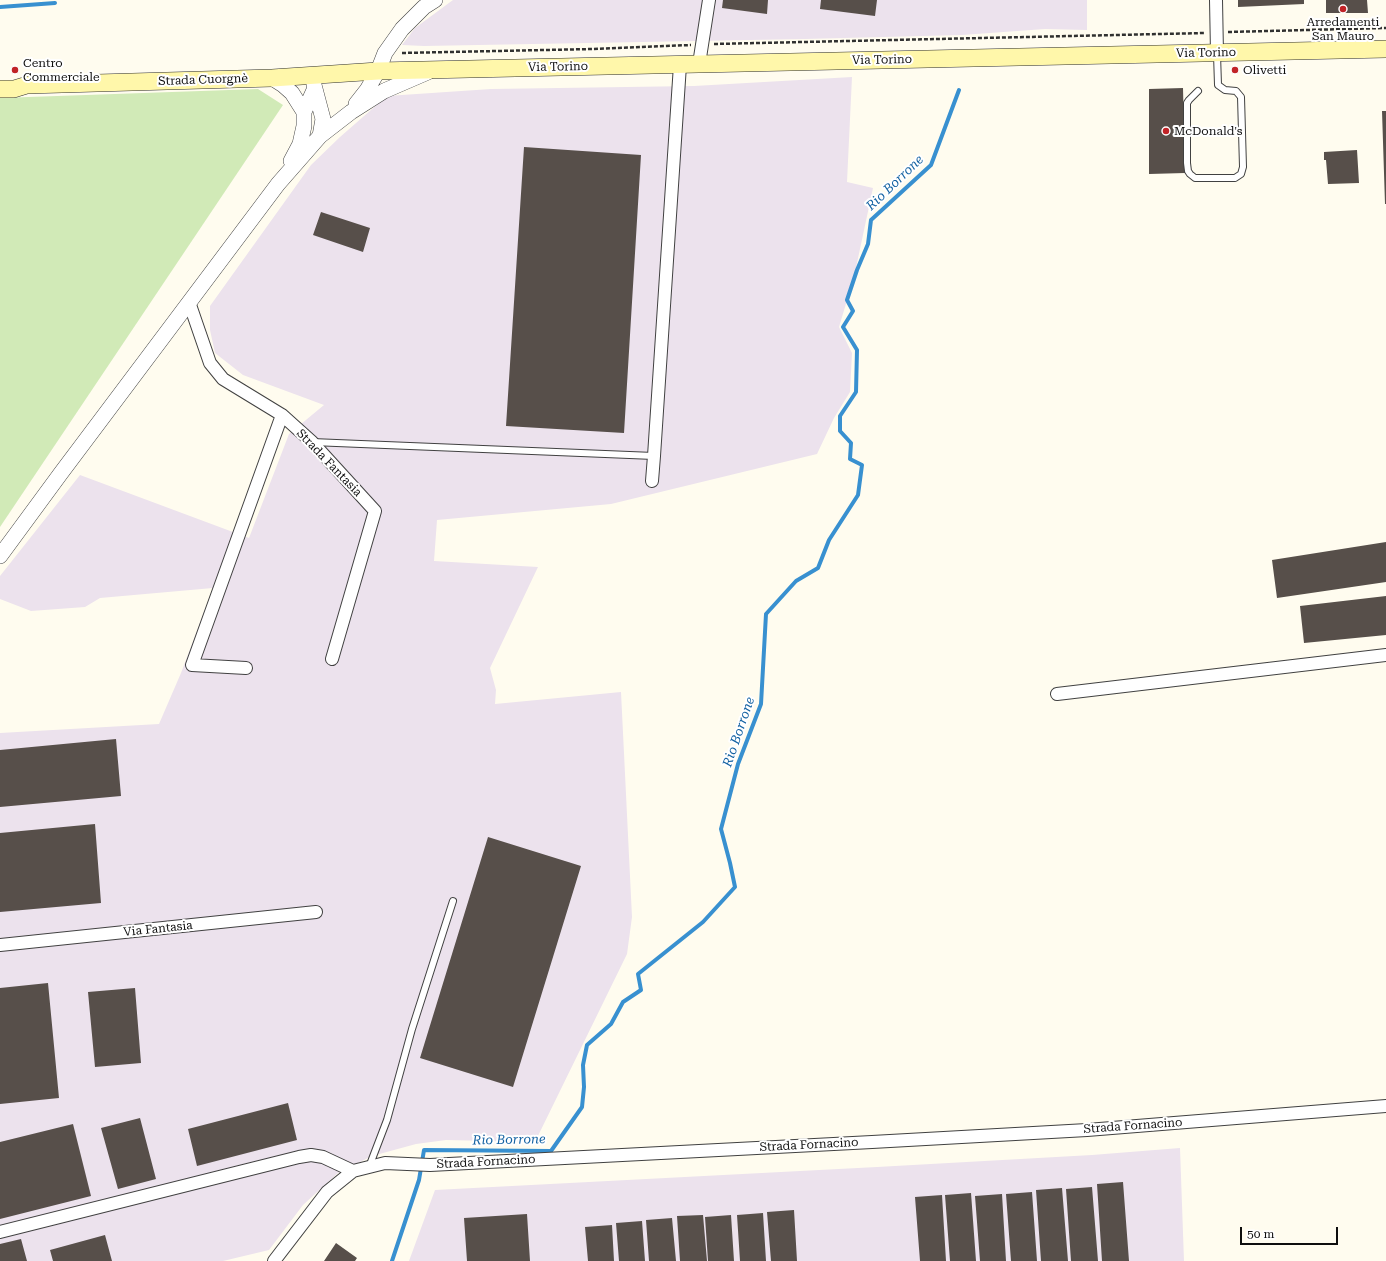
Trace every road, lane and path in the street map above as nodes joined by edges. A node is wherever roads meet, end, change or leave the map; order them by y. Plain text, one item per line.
1 (435, 0) edge
2 (709, 0) edge
3 (1216, 0) edge
4 (1386, 28) edge
5 (1217, 32) junction
6 (702, 44) junction
7 (1386, 49) edge
8 (1217, 52) junction
9 (385, 53) junction
10 (680, 64) junction
11 (699, 64) junction
12 (432, 70) junction
13 (378, 71) junction
14 (272, 78) junction
15 (0, 80) edge
16 (314, 82) junction
17 (27, 85) junction
18 (0, 89) edge
19 (1198, 91) dead end
20 (304, 112) junction
21 (351, 112) junction
22 (320, 136) junction
23 (278, 184) junction
24 (190, 302) junction
25 (282, 415) junction
26 (312, 442) junction
27 (654, 456) junction
28 (652, 481) dead end
29 (0, 556) edge
30 (1386, 655) edge
31 (332, 659) dead end
32 (246, 668) dead end
33 (1057, 694) dead end
34 (453, 901) dead end
35 (316, 912) dead end
36 (0, 945) edge
37 (1386, 1106) edge
38 (369, 1167) junction
39 (353, 1171) junction
40 (0, 1232) edge
41 (274, 1261) edge

1 - 9 street
2 - 6 street
3 - 5 street
4 - 5 path
5 - 6 path
5 - 8 street
6 - 9 path
6 - 11 street
7 - 8 main road, Via Torino
8 - 11 main road, Via Torino
8 - 19 lane
9 - 13 street
10 - 11 main road, Via Torino
10 - 12 main road, Via Torino
10 - 27 street
12 - 13 main road, Via Torino
12 - 21 street
13 - 16 main road, Strada Cuorgnè
13 - 21 street
14 - 16 main road, Strada Cuorgnè
14 - 17 main road, Strada Cuorgnè
14 - 20 street
15 - 17 main road, Strada Cuorgnè
16 - 20 street
16 - 22 street
17 - 18 main road, Strada Cuorgnè
20 - 23 street
21 - 22 street
22 - 23 street
23 - 24 street
24 - 25 street, Strada Fantasia
24 - 29 street
25 - 26 street, Strada Fantasia
25 - 32 street
26 - 27 lane
26 - 31 street, Strada Fantasia
27 - 28 street
30 - 33 street
34 - 38 lane
35 - 36 street, Via Fantasia
37 - 38 street, Strada Fornacino
38 - 39 street, Strada Fornacino
39 - 40 street
39 - 41 street, Strada Fornacino

